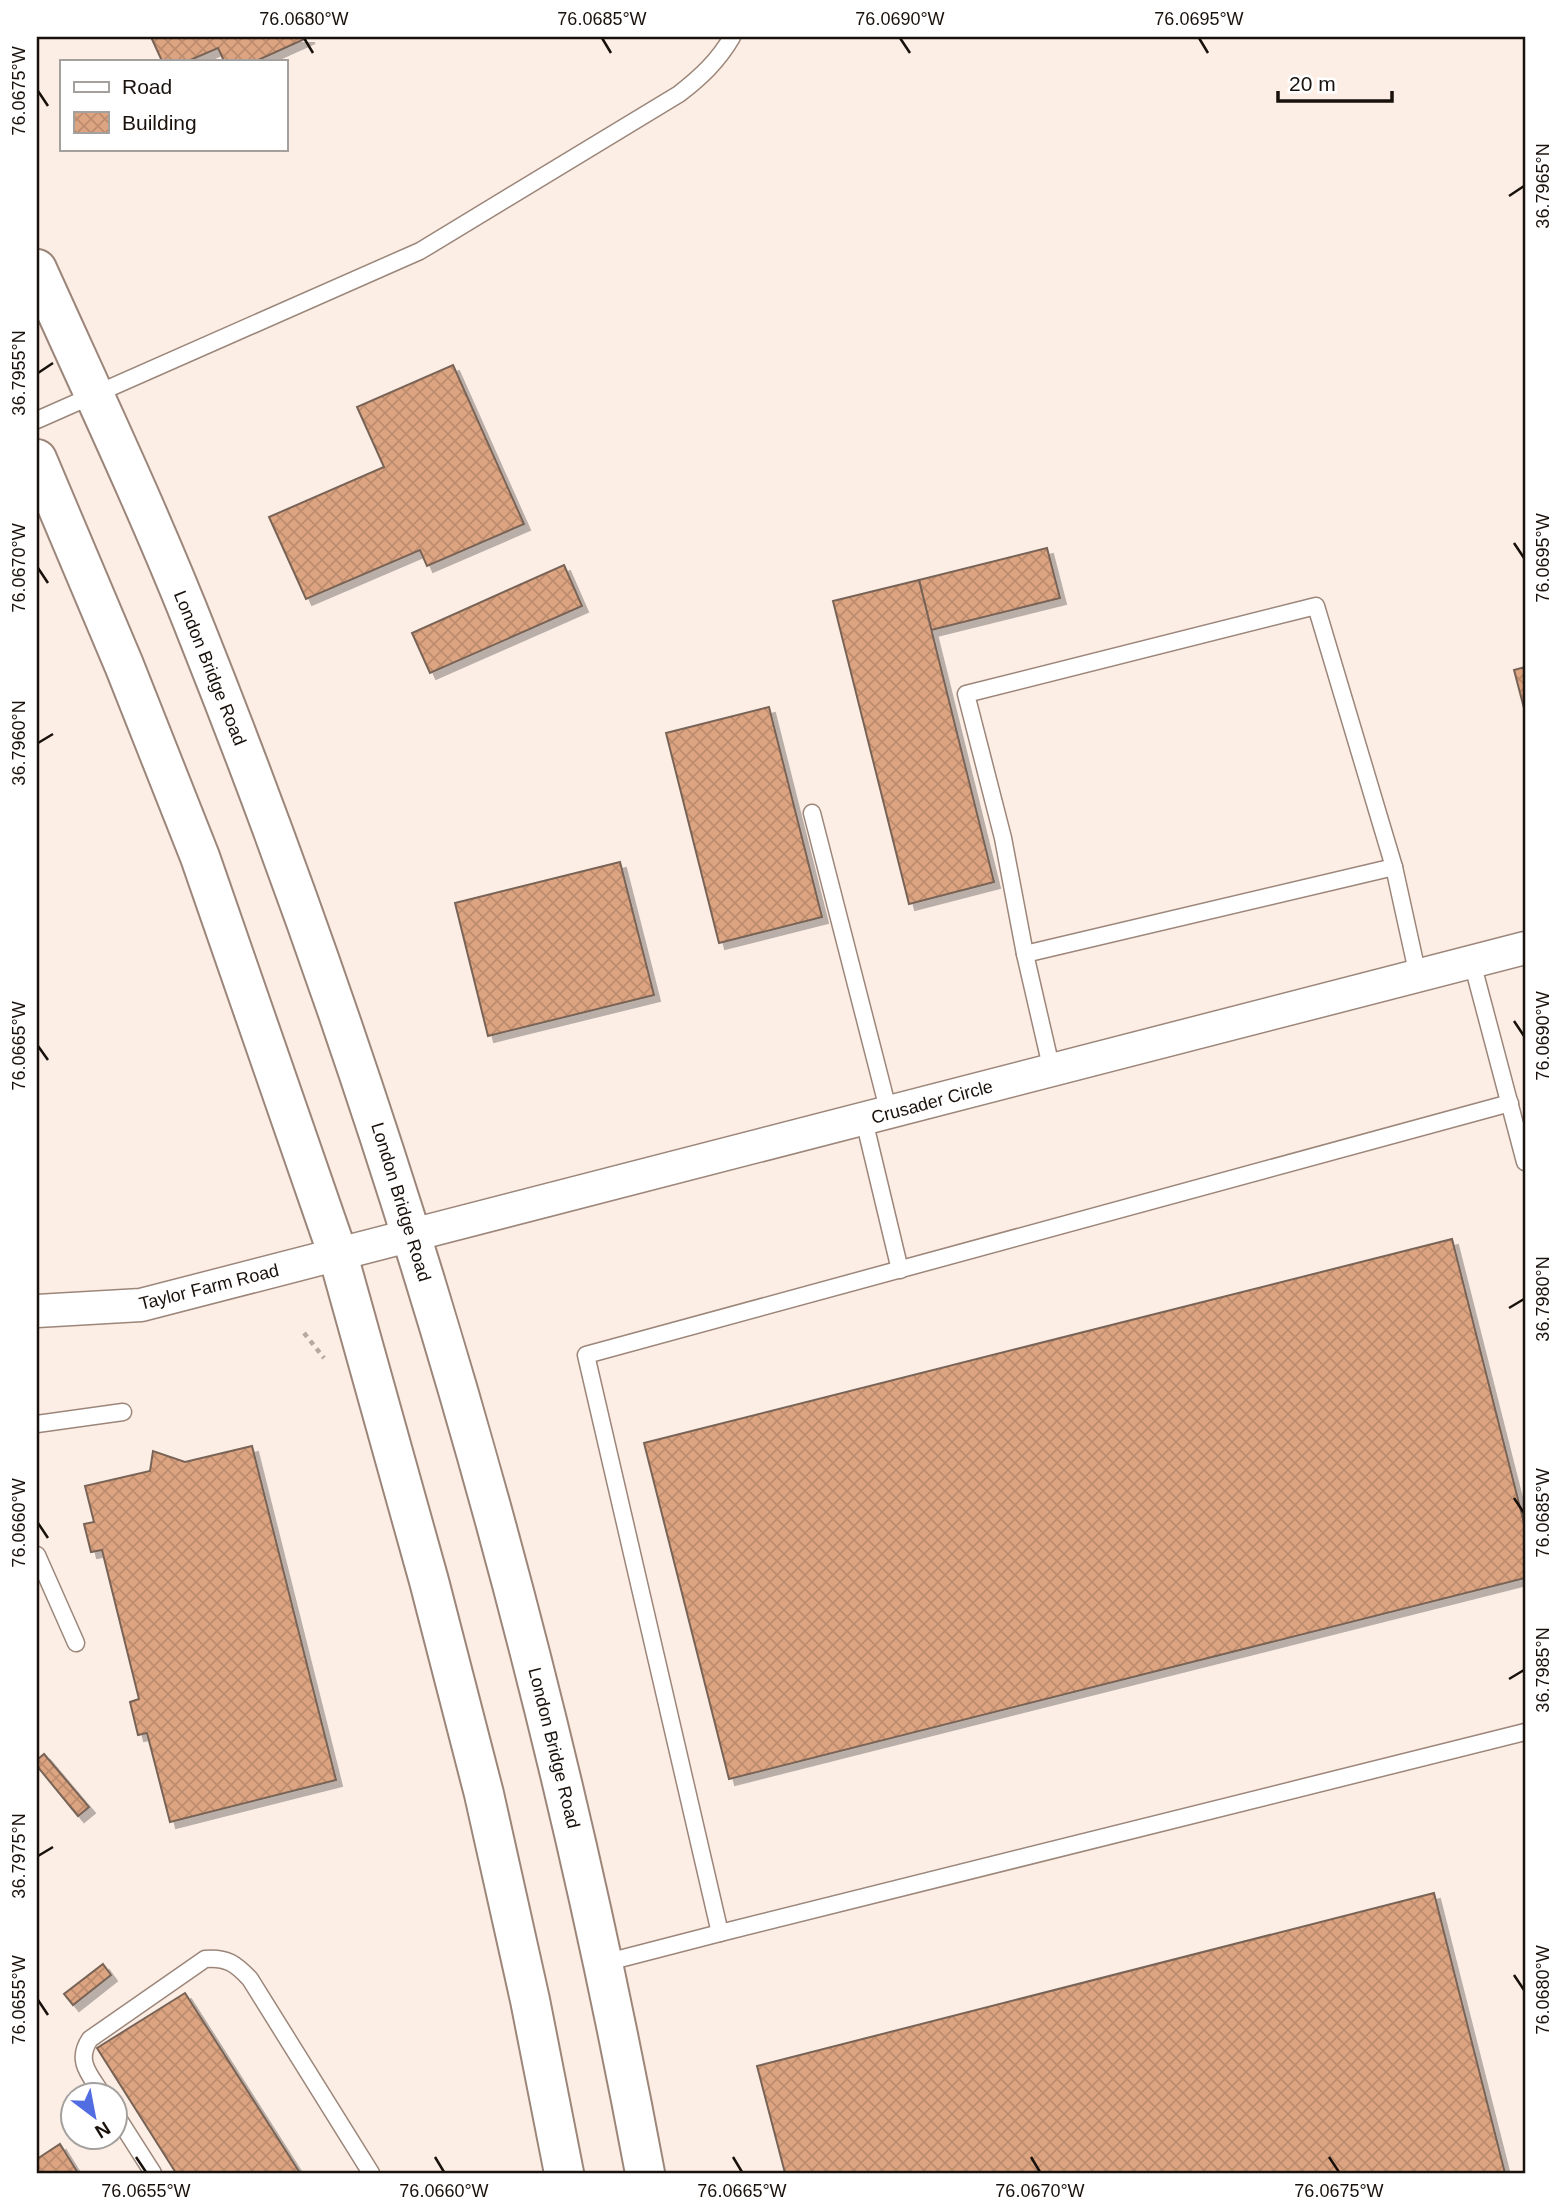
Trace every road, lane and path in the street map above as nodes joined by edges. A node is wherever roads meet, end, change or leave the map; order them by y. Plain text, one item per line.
1 (732, 37) edge
2 (37, 269) edge
3 (94, 395) junction
4 (37, 420) edge
5 (37, 459) edge
6 (812, 813) dead end
7 (1394, 867) junction
8 (1525, 948) edge
9 (1025, 954) junction
10 (1472, 962) junction
11 (1418, 976) junction
12 (1052, 1070) junction
13 (1510, 1103) junction
14 (877, 1116) junction
15 (1525, 1162) edge
16 (412, 1237) junction
17 (338, 1255) junction
18 (900, 1270) junction
19 (37, 1311) edge
20 (123, 1412) dead end
21 (37, 1424) edge
22 (37, 1555) edge
23 (76, 1643) dead end
24 (1525, 1732) edge
25 (720, 1933) junction
26 (604, 1963) junction
27 (92, 2080) edge
28 (130, 2137) edge
29 (153, 2173) edge
30 (371, 2173) edge
31 (564, 2173) edge
32 (645, 2173) edge

1 - 3 lane
2 - 3 main road, London Bridge Road
3 - 4 lane
3 - 16 main road, London Bridge Road
5 - 17 main road
6 - 14 lane
7 - 9 lane
7 - 9 lane
7 - 11 lane
8 - 10 street, Crusader Circle
9 - 12 lane
10 - 11 street, Crusader Circle
10 - 13 lane
11 - 12 street, Crusader Circle
12 - 14 street, Crusader Circle
13 - 15 lane
13 - 18 lane
14 - 16 street, Crusader Circle
14 - 18 lane
16 - 17 street, Crusader Circle
16 - 26 main road, London Bridge Road
17 - 19 street, Taylor Farm Road
17 - 31 main road
18 - 25 lane
20 - 21 lane
22 - 23 lane
24 - 25 lane
25 - 26 lane
26 - 32 main road, London Bridge Road
27 - 30 lane
28 - 29 lane

